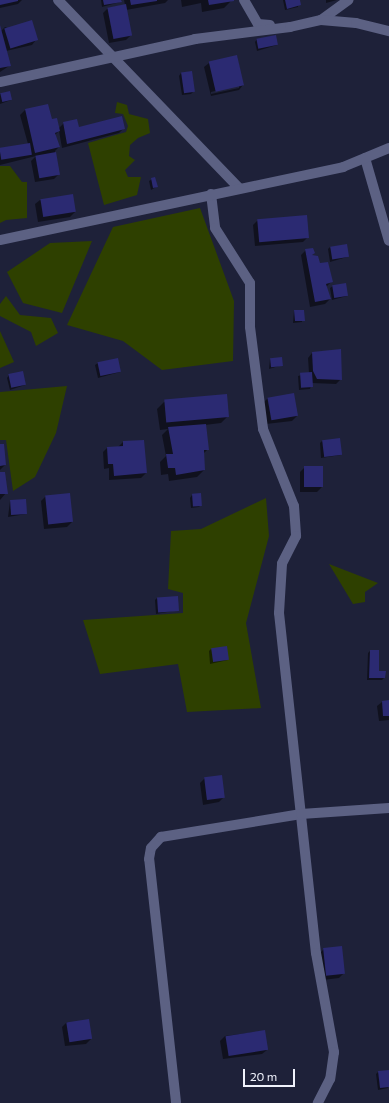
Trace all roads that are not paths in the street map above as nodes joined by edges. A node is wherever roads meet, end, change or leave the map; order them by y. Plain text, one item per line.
1 (58, 0) edge
2 (244, 0) edge
3 (349, 0) edge
4 (321, 20) junction
5 (290, 27) junction
6 (389, 31) edge
7 (114, 58) junction
8 (0, 82) edge
9 (389, 148) edge
10 (365, 158) junction
11 (239, 188) junction
12 (211, 194) junction
13 (0, 240) edge
14 (389, 241) edge
15 (389, 808) edge
16 (301, 814) junction
17 (177, 1103) edge
18 (318, 1103) edge

1 - 7 street
2 - 5 street
3 - 4 street
4 - 5 street
4 - 6 street
5 - 7 street
7 - 8 street
7 - 11 street
9 - 10 street
10 - 11 street
10 - 14 street
11 - 12 street
12 - 13 street
12 - 16 street
15 - 16 street
16 - 17 street
16 - 18 street

